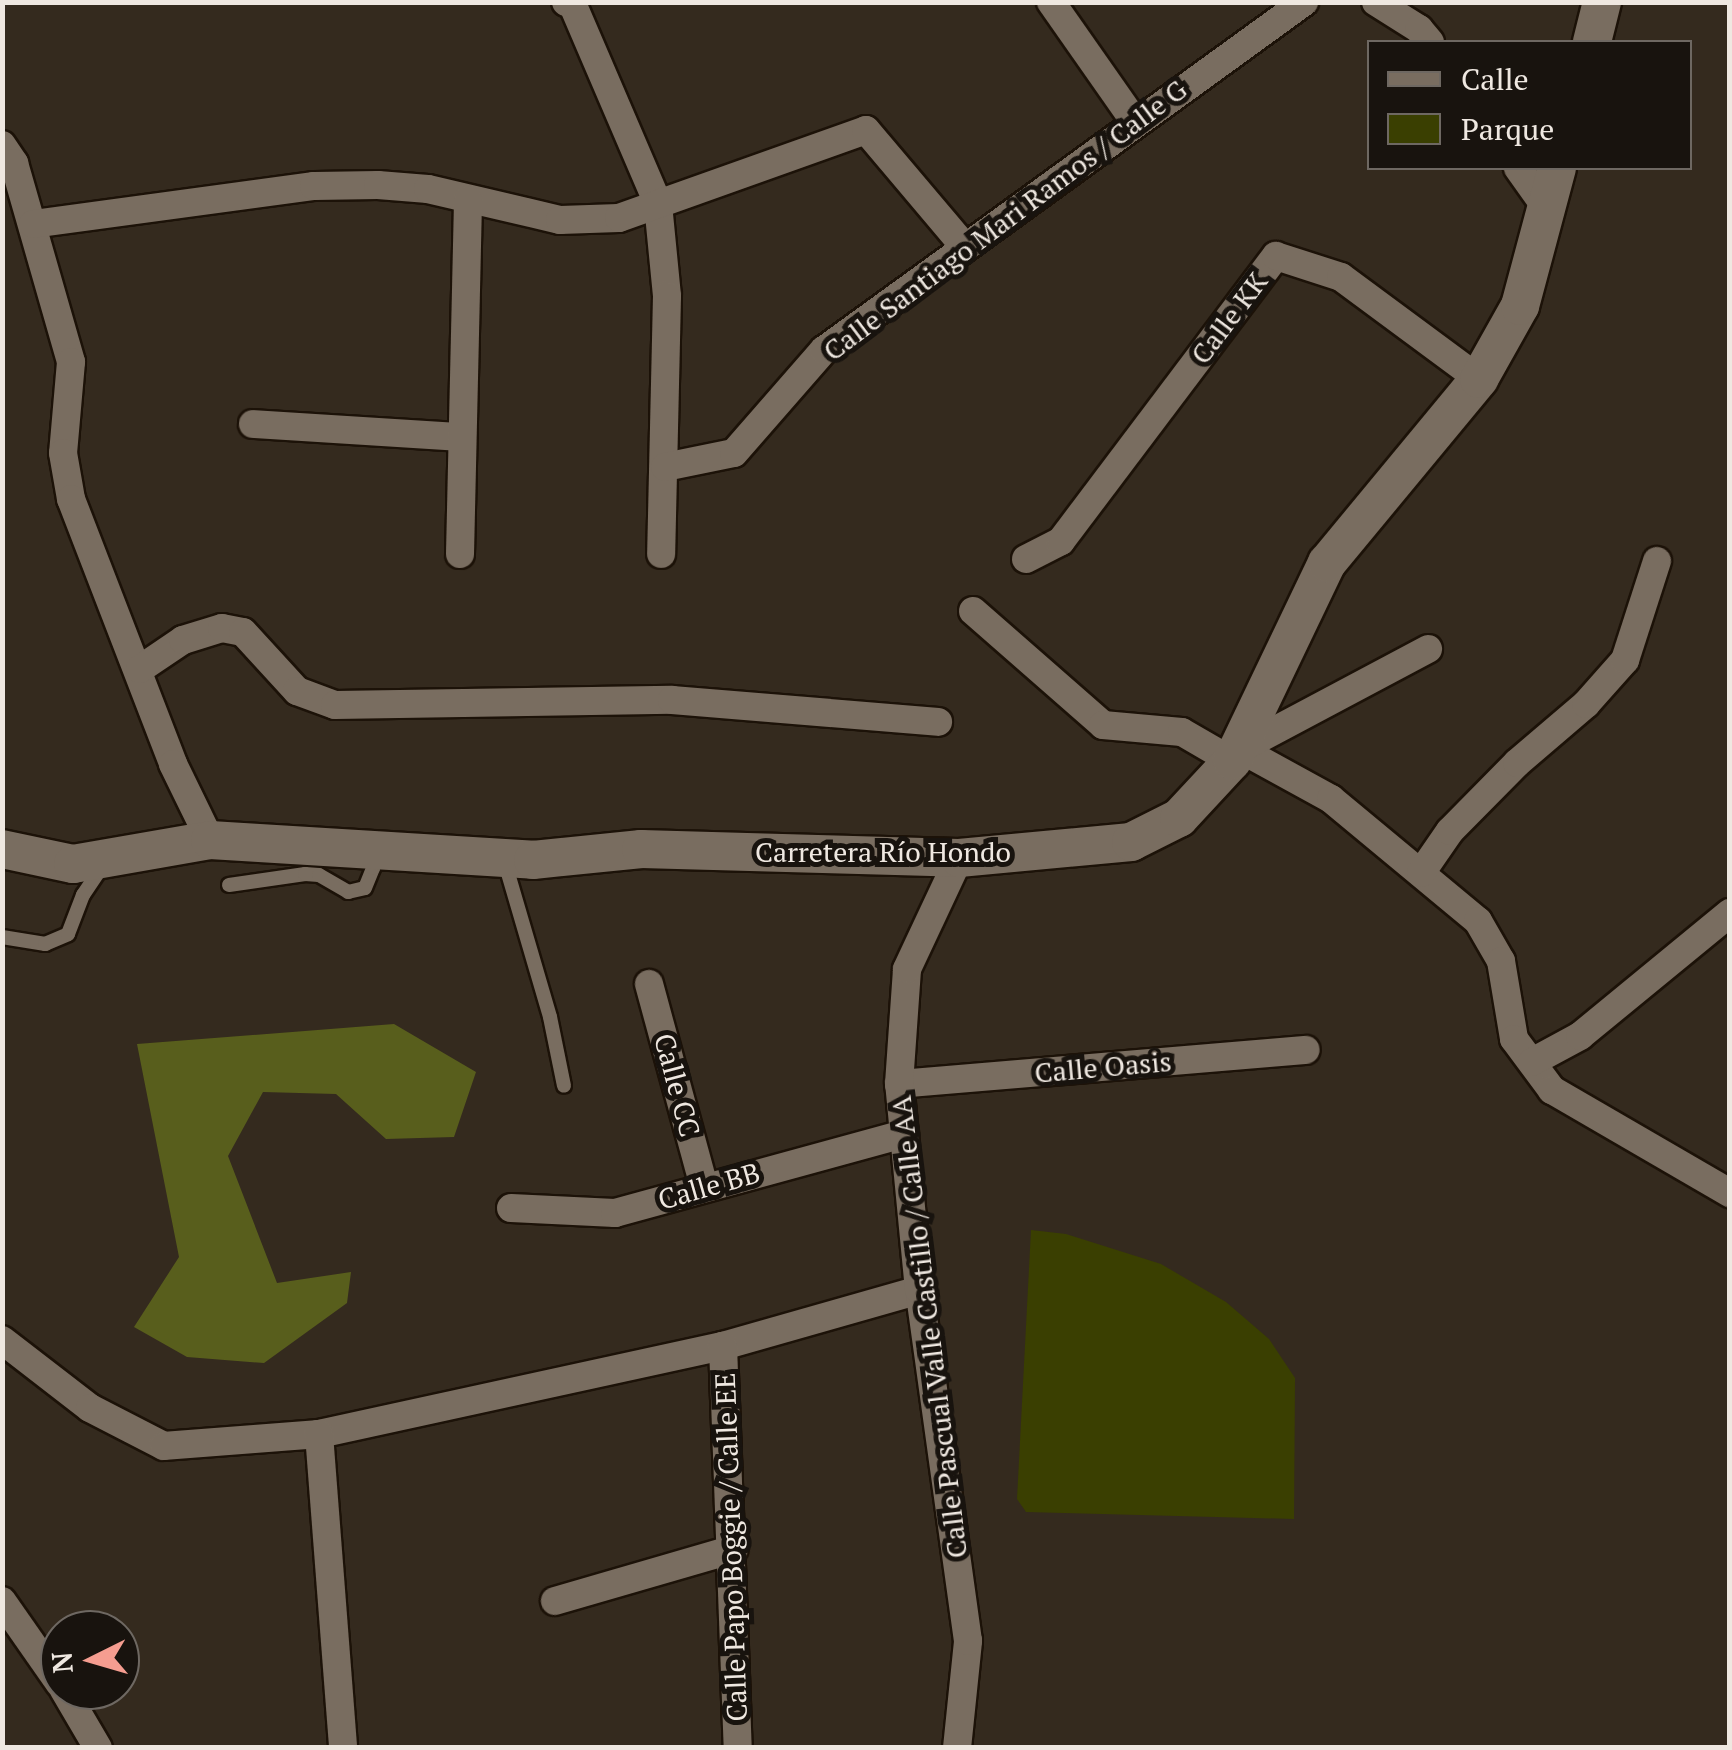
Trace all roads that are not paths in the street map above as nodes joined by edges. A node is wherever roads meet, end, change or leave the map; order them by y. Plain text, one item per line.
1 (566, 2) edge
2 (1051, 2) edge
3 (1304, 2) edge
4 (1376, 2) edge
5 (1602, 2) edge
6 (1428, 40) edge
7 (1592, 40) edge
8 (1135, 122) junction
9 (2, 145) edge
10 (1522, 170) edge
11 (1552, 185) edge
12 (468, 200) junction
13 (658, 204) junction
14 (33, 224) junction
15 (965, 247) junction
16 (1479, 379) junction
17 (253, 424) dead end
18 (460, 437) junction
19 (665, 467) junction
20 (460, 554) dead end
21 (661, 554) dead end
22 (1026, 558) dead end
23 (1657, 560) dead end
24 (973, 611) dead end
25 (1428, 649) dead end
26 (140, 669) junction
27 (938, 722) dead end
28 (1236, 755) junction
29 (210, 840) junction
30 (2, 849) edge
31 (373, 850) junction
32 (108, 858) junction
33 (503, 858) junction
34 (959, 858) junction
35 (1421, 874) junction
36 (229, 885) dead end
37 (1730, 913) edge
38 (2, 936) edge
39 (649, 984) dead end
40 (1306, 1050) dead end
41 (1532, 1062) junction
42 (899, 1084) junction
43 (564, 1086) dead end
44 (904, 1134) junction
45 (704, 1186) junction
46 (1730, 1193) edge
47 (511, 1208) dead end
48 (919, 1290) junction
49 (2, 1340) edge
50 (723, 1346) junction
51 (320, 1434) junction
52 (734, 1549) junction
53 (2, 1601) edge
54 (555, 1601) dead end
55 (40, 1655) edge
56 (76, 1710) edge
57 (98, 1748) edge
58 (342, 1748) edge
59 (738, 1748) edge
60 (957, 1748) edge

1 - 13 street
2 - 8 street
3 - 8 street, Calle Santiago Mari Ramos / Calle G
4 - 6 street
5 - 7 street
8 - 15 street, Calle Santiago Mari Ramos / Calle G
9 - 14 street
10 - 11 street
11 - 16 street, Carretera Río Hondo
12 - 13 street
12 - 14 street
12 - 18 street
13 - 15 street
13 - 19 street
14 - 26 street
15 - 19 street, Calle Santiago Mari Ramos / Calle G
16 - 22 street, Calle KK
16 - 28 street, Carretera Río Hondo
17 - 18 street
18 - 20 street
19 - 21 street
23 - 35 street
24 - 28 street
25 - 28 street
26 - 27 street
26 - 29 street
28 - 34 street, Carretera Río Hondo
28 - 35 street
29 - 31 street, Carretera Río Hondo
29 - 32 street, Carretera Río Hondo
30 - 32 street, Carretera Río Hondo
31 - 33 street, Carretera Río Hondo
31 - 36 lane
32 - 38 lane
33 - 34 street, Carretera Río Hondo
33 - 43 lane
34 - 42 street, Calle Pascual Valle Castillo / Calle AA
35 - 41 street
37 - 41 street
39 - 45 street, Calle CC
40 - 42 street, Calle Oasis
41 - 46 street
42 - 44 street, Calle Pascual Valle Castillo / Calle AA
44 - 45 street, Calle BB
44 - 48 street, Calle Pascual Valle Castillo / Calle AA
45 - 47 street, Calle BB
48 - 50 street
48 - 60 street, Calle Pascual Valle Castillo / Calle AA
49 - 51 street
50 - 51 street
50 - 52 street, Calle Papo Boggie / Calle EE
51 - 58 street
52 - 54 street
52 - 59 street, Calle Papo Boggie / Calle EE
53 - 55 street
56 - 57 street

